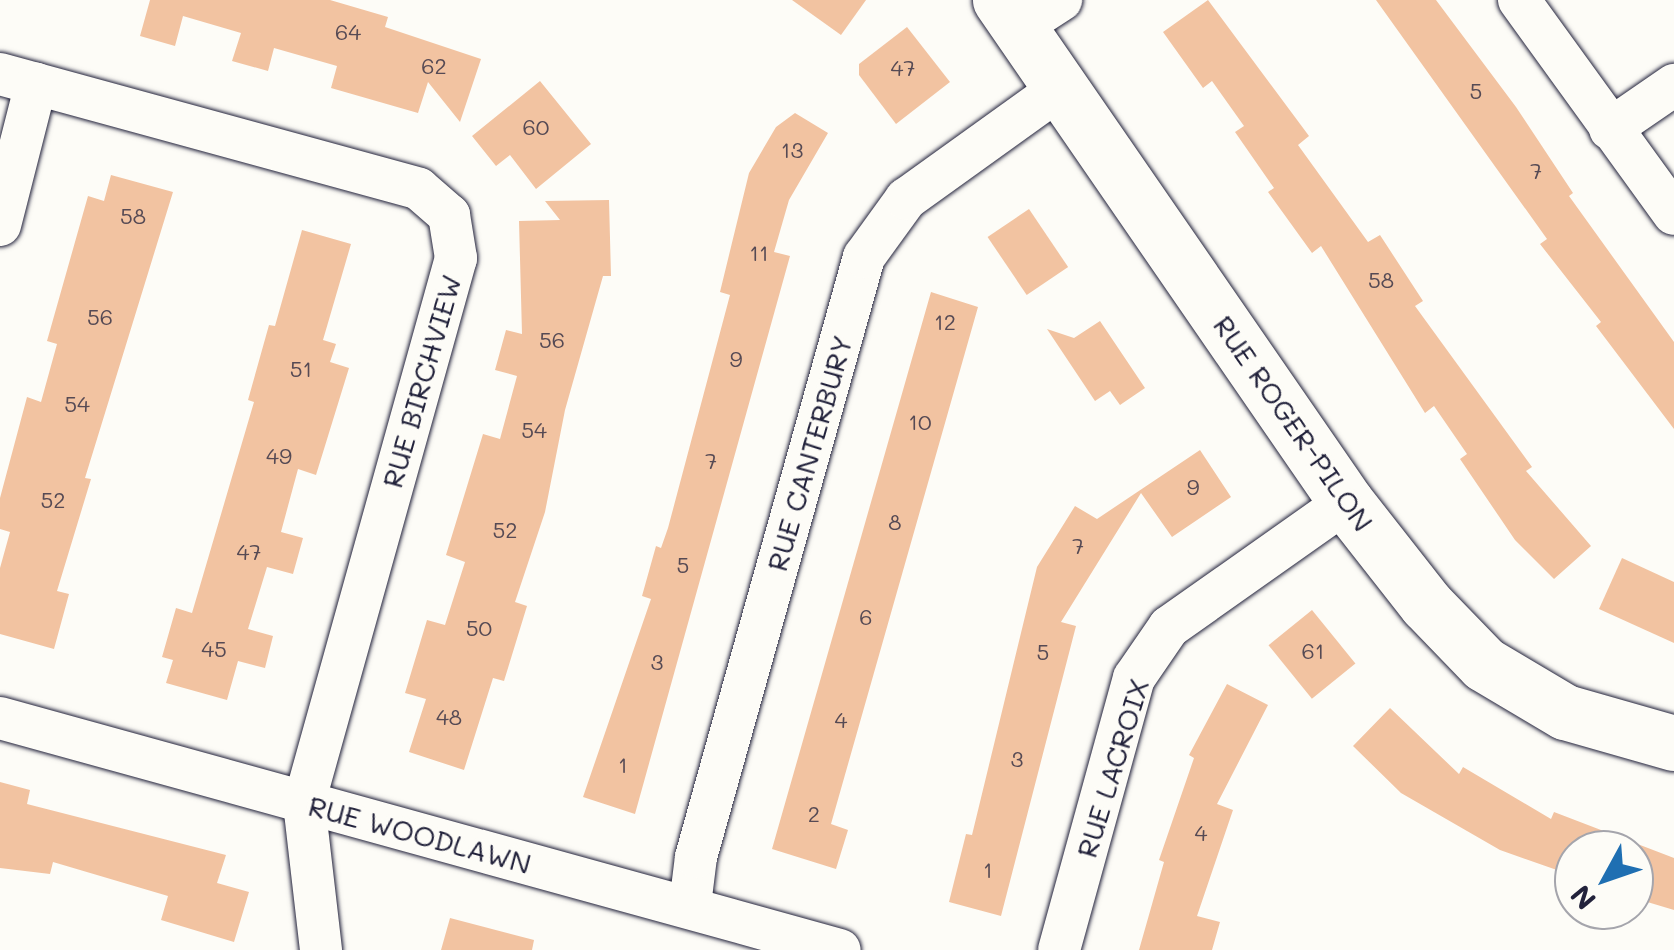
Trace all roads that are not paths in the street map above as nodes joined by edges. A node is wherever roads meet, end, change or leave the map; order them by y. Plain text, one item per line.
1 (1519, 0) edge
2 (1027, 9) edge
3 (18, 79) edge
4 (1674, 85) edge
5 (1062, 87) junction
6 (1610, 130) junction
7 (1674, 214) edge
8 (0, 225) edge
9 (1346, 502) junction
10 (0, 718) edge
11 (1674, 743) edge
12 (304, 803) junction
13 (690, 906) junction
14 (321, 950) edge
15 (840, 950) edge
16 (1059, 950) edge

1 - 6 street
2 - 5 street, RUE ROGER-PILON
3 - 8 street
3 - 12 street, RUE BIRCHVIEW
4 - 6 street
5 - 9 street, RUE ROGER-PILON
5 - 13 street, RUE CANTERBURY
6 - 7 street
9 - 11 street, RUE ROGER-PILON
9 - 16 street, RUE LACROIX
10 - 12 street, RUE WOODLAWN
12 - 13 street, RUE WOODLAWN
12 - 14 street, RUE BIRCHVIEW
13 - 15 street, RUE WOODLAWN

